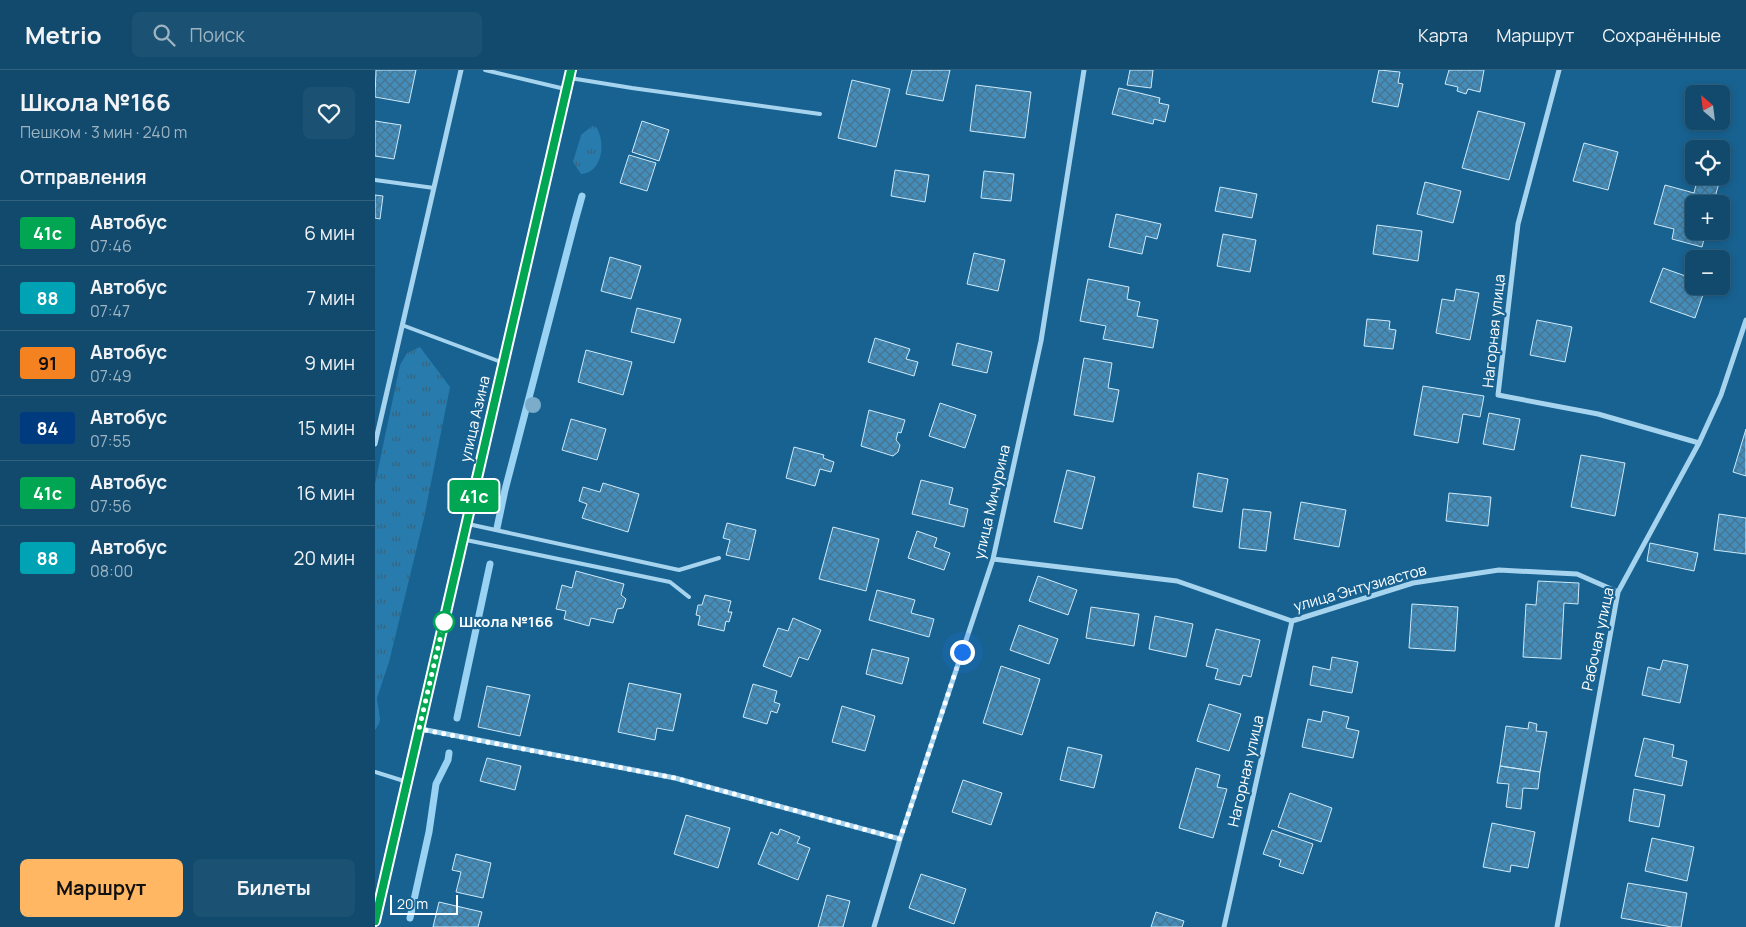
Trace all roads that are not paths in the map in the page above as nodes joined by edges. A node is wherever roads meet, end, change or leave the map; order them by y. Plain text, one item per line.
1 (461, 70) edge
2 (485, 70) edge
3 (1084, 70) edge
4 (1559, 70) edge
5 (569, 79) edge
6 (821, 114) dead end
7 (375, 180) edge
8 (434, 188) junction
9 (1746, 320) edge
10 (402, 325) junction
11 (504, 364) junction
12 (1699, 443) junction
13 (375, 444) edge
14 (468, 524) junction
15 (464, 539) junction
16 (719, 558) dead end
17 (993, 559) junction
18 (1618, 592) junction
19 (689, 598) dead end
20 (1292, 621) junction
21 (419, 729) junction
22 (375, 772) edge
23 (408, 782) junction
24 (900, 839) junction
25 (375, 921) edge
26 (874, 927) edge
27 (1224, 927) edge
28 (1557, 927) edge

1 - 8 street
2 - 5 lane
3 - 17 street, улица Мичурина
4 - 12 street, Нагорная улица
5 - 6 lane
5 - 11 main road, улица Азина
7 - 8 lane
8 - 10 street
9 - 12 street, Рабочая улица
10 - 11 lane
10 - 13 street
11 - 14 main road, улица Азина
12 - 18 street, Рабочая улица
14 - 15 main road, улица Азина
14 - 16 lane
15 - 19 lane
15 - 21 main road, улица Азина
17 - 20 street, улица Энтузиастов
17 - 24 street, улица Мичурина
18 - 20 street, улица Энтузиастов
18 - 28 street, Рабочая улица
20 - 27 street, Нагорная улица
21 - 23 main road, улица Азина
21 - 24 street
22 - 23 lane
23 - 25 main road, улица Азина
24 - 26 street, улица Мичурина

